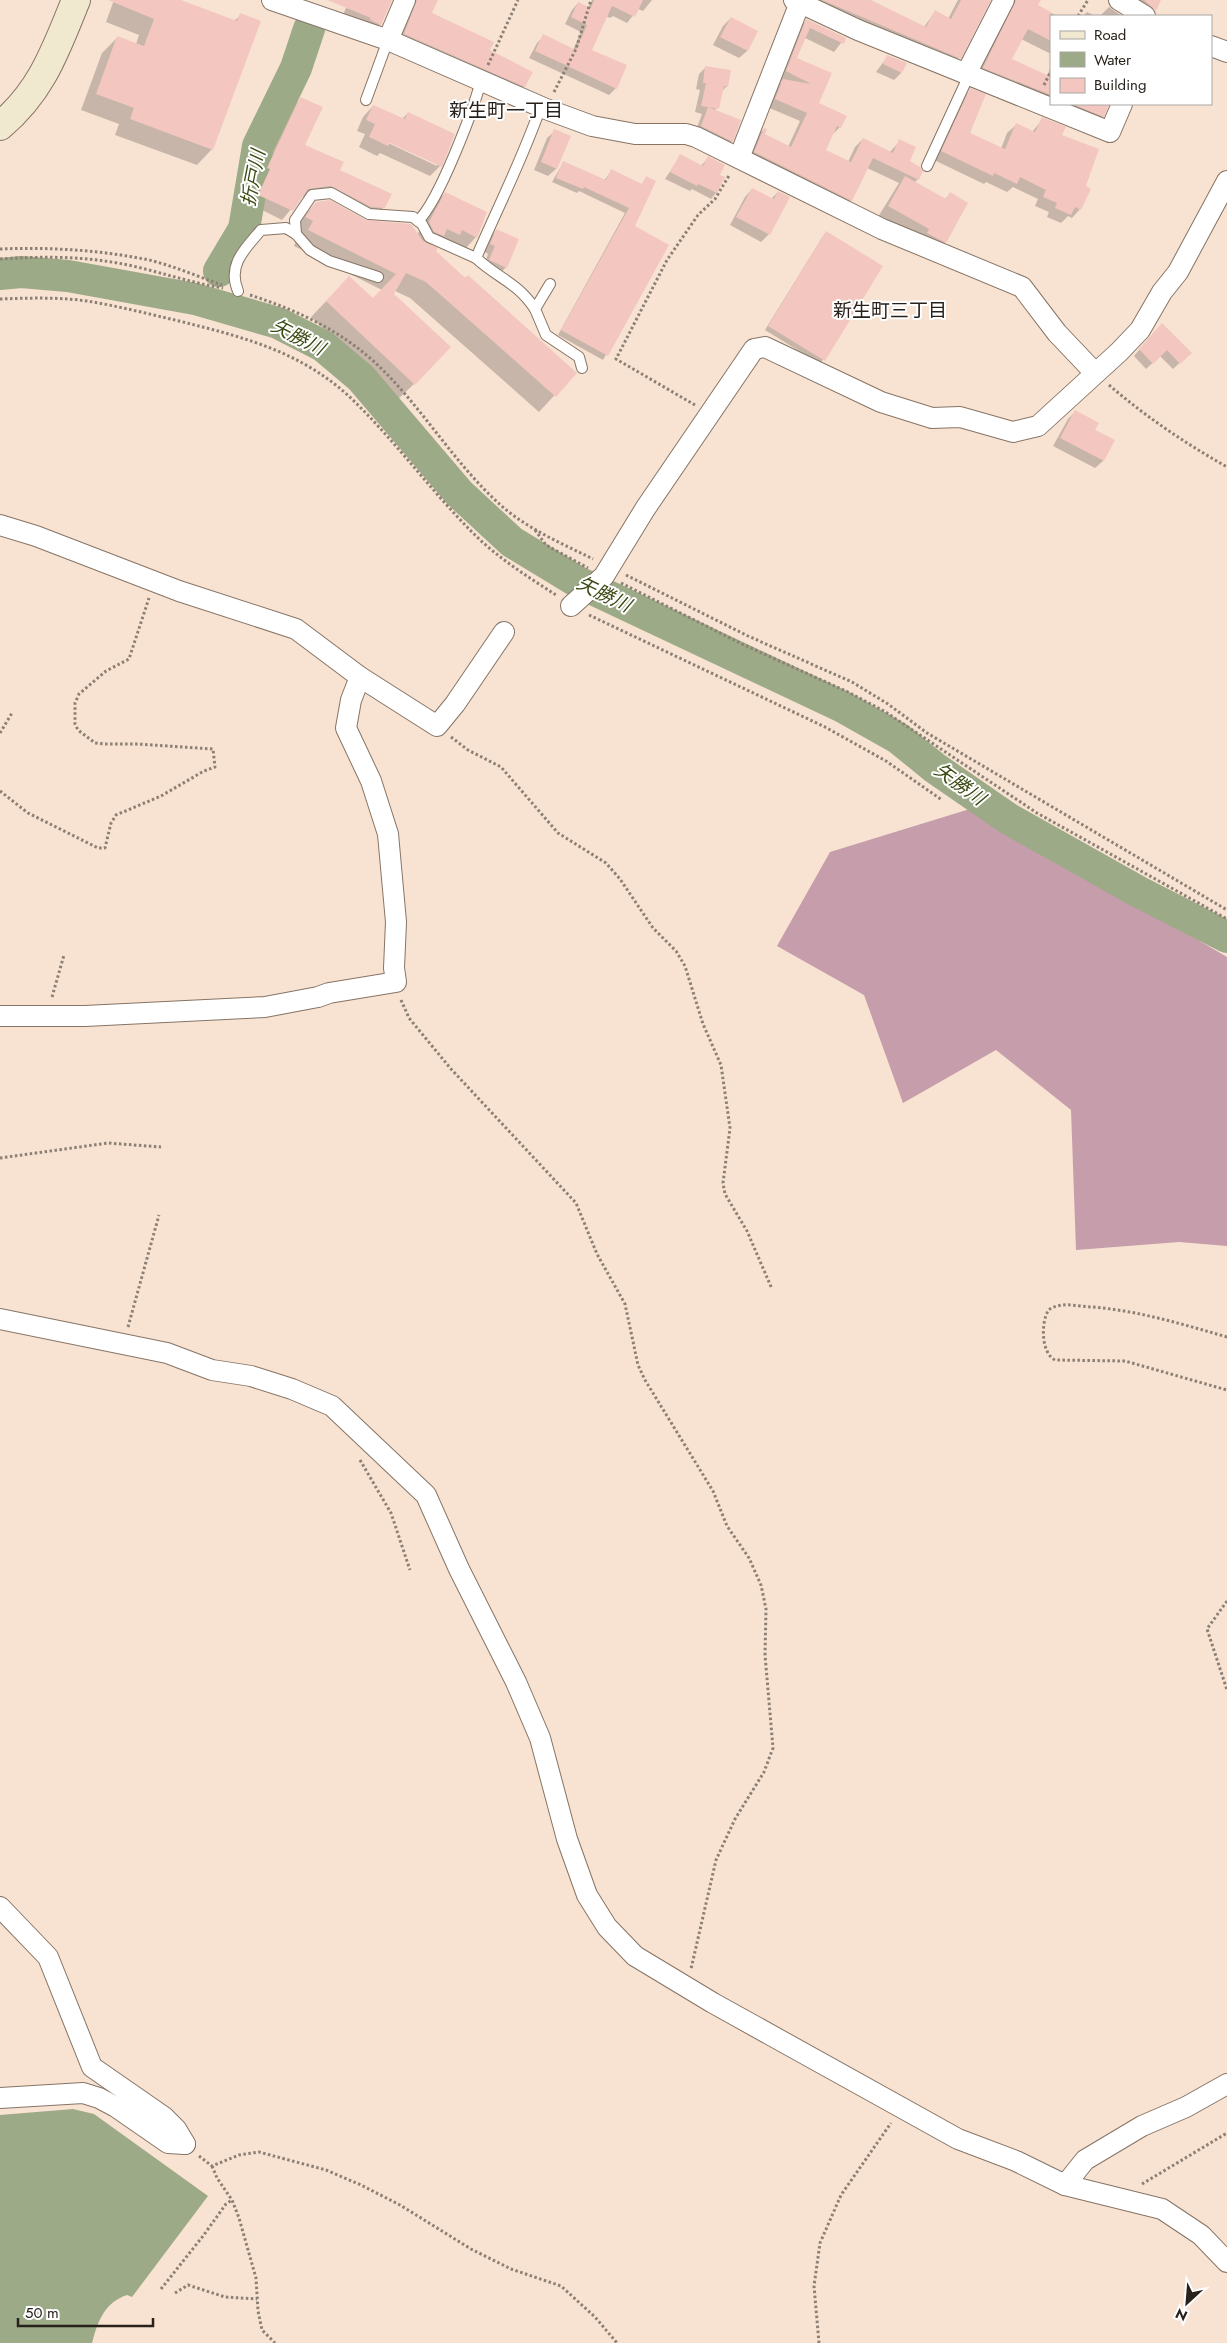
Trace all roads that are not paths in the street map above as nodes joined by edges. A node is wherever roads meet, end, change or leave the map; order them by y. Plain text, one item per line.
1 (76, 0) edge
2 (272, 0) edge
3 (404, 0) edge
4 (1004, 0) edge
5 (1119, 0) edge
6 (798, 1) edge
7 (1143, 15) edge
8 (388, 40) junction
9 (1212, 46) edge
10 (1227, 52) edge
11 (968, 74) junction
12 (481, 80) junction
13 (366, 100) dead end
14 (1122, 105) edge
15 (543, 107) junction
16 (0, 126) edge
17 (739, 158) junction
18 (928, 166) dead end
19 (1227, 181) edge
20 (418, 221) junction
21 (296, 234) junction
22 (476, 258) junction
23 (378, 277) dead end
24 (550, 284) dead end
25 (238, 291) road end
26 (536, 309) junction
27 (582, 368) dead end
28 (1096, 373) junction
29 (0, 526) edge
30 (571, 606) road end
31 (504, 632) dead end
32 (360, 677) junction
33 (0, 1016) edge
34 (0, 1319) edge
35 (0, 1907) edge
36 (1227, 2084) edge
37 (0, 2098) edge
38 (1065, 2185) junction
39 (1227, 2262) edge

1 - 16 street
2 - 8 street
3 - 8 street
4 - 11 street
5 - 7 street
6 - 11 street
6 - 17 street
8 - 12 street
8 - 13 lane
9 - 10 street
11 - 14 street
11 - 18 lane
12 - 15 street
12 - 20 lane
15 - 17 street
15 - 22 lane
17 - 28 street
19 - 28 street
20 - 21 lane
20 - 22 lane
21 - 23 lane
21 - 25 lane
22 - 26 lane
24 - 26 lane
26 - 27 lane
28 - 30 street
29 - 32 street
31 - 32 street
32 - 33 street
34 - 38 street
35 - 37 street
36 - 38 street
38 - 39 street

